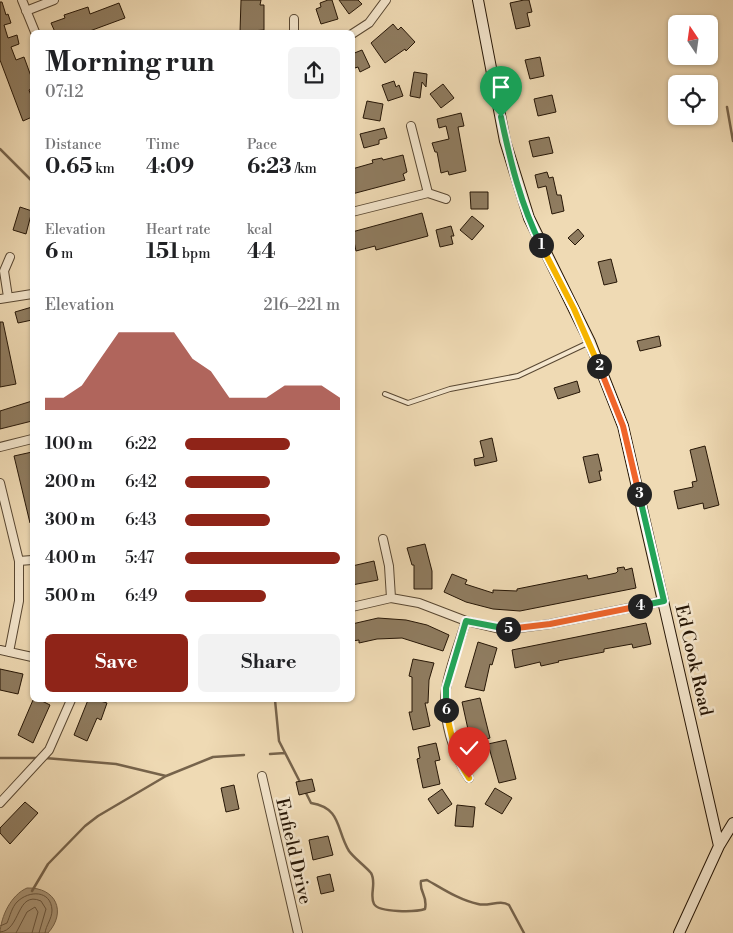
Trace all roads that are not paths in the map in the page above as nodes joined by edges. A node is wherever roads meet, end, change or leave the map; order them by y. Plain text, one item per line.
1 (22, 0) edge
2 (54, 0) edge
3 (386, 0) edge
4 (478, 0) edge
5 (26, 11) junction
6 (294, 19) dead end
7 (34, 30) edge
8 (294, 30) edge
9 (355, 32) edge
10 (411, 126) dead end
11 (428, 193) junction
12 (446, 199) dead end
13 (355, 211) edge
14 (10, 257) dead end
15 (30, 294) edge
16 (4, 298) edge
17 (590, 342) junction
18 (385, 394) dead end
19 (30, 440) edge
20 (0, 447) edge
21 (0, 483) edge
22 (383, 539) dead end
23 (19, 560) junction
24 (30, 560) edge
25 (391, 598) junction
26 (664, 601) junction
27 (355, 606) edge
28 (466, 621) junction
29 (0, 650) edge
30 (9, 652) junction
31 (30, 657) edge
32 (70, 702) edge
33 (262, 776) dead end
34 (469, 778) dead end
35 (0, 803) edge
36 (733, 823) edge
37 (718, 846) junction
38 (298, 933) edge
39 (679, 933) edge

1 - 5 street
2 - 5 street
3 - 9 street
4 - 17 street, Ed Cook Road
5 - 7 street
6 - 8 street
10 - 11 street
11 - 12 street
11 - 13 street
14 - 16 street
15 - 16 street
17 - 18 lane
17 - 26 street, Ed Cook Road
19 - 20 street
21 - 23 street
22 - 25 street
23 - 24 street
23 - 30 street
25 - 27 street
25 - 28 street
26 - 28 street
26 - 37 street, Ed Cook Road
28 - 34 street
29 - 30 street
30 - 31 street
32 - 35 street
33 - 38 street, Enfield Drive
36 - 37 street
37 - 39 street

